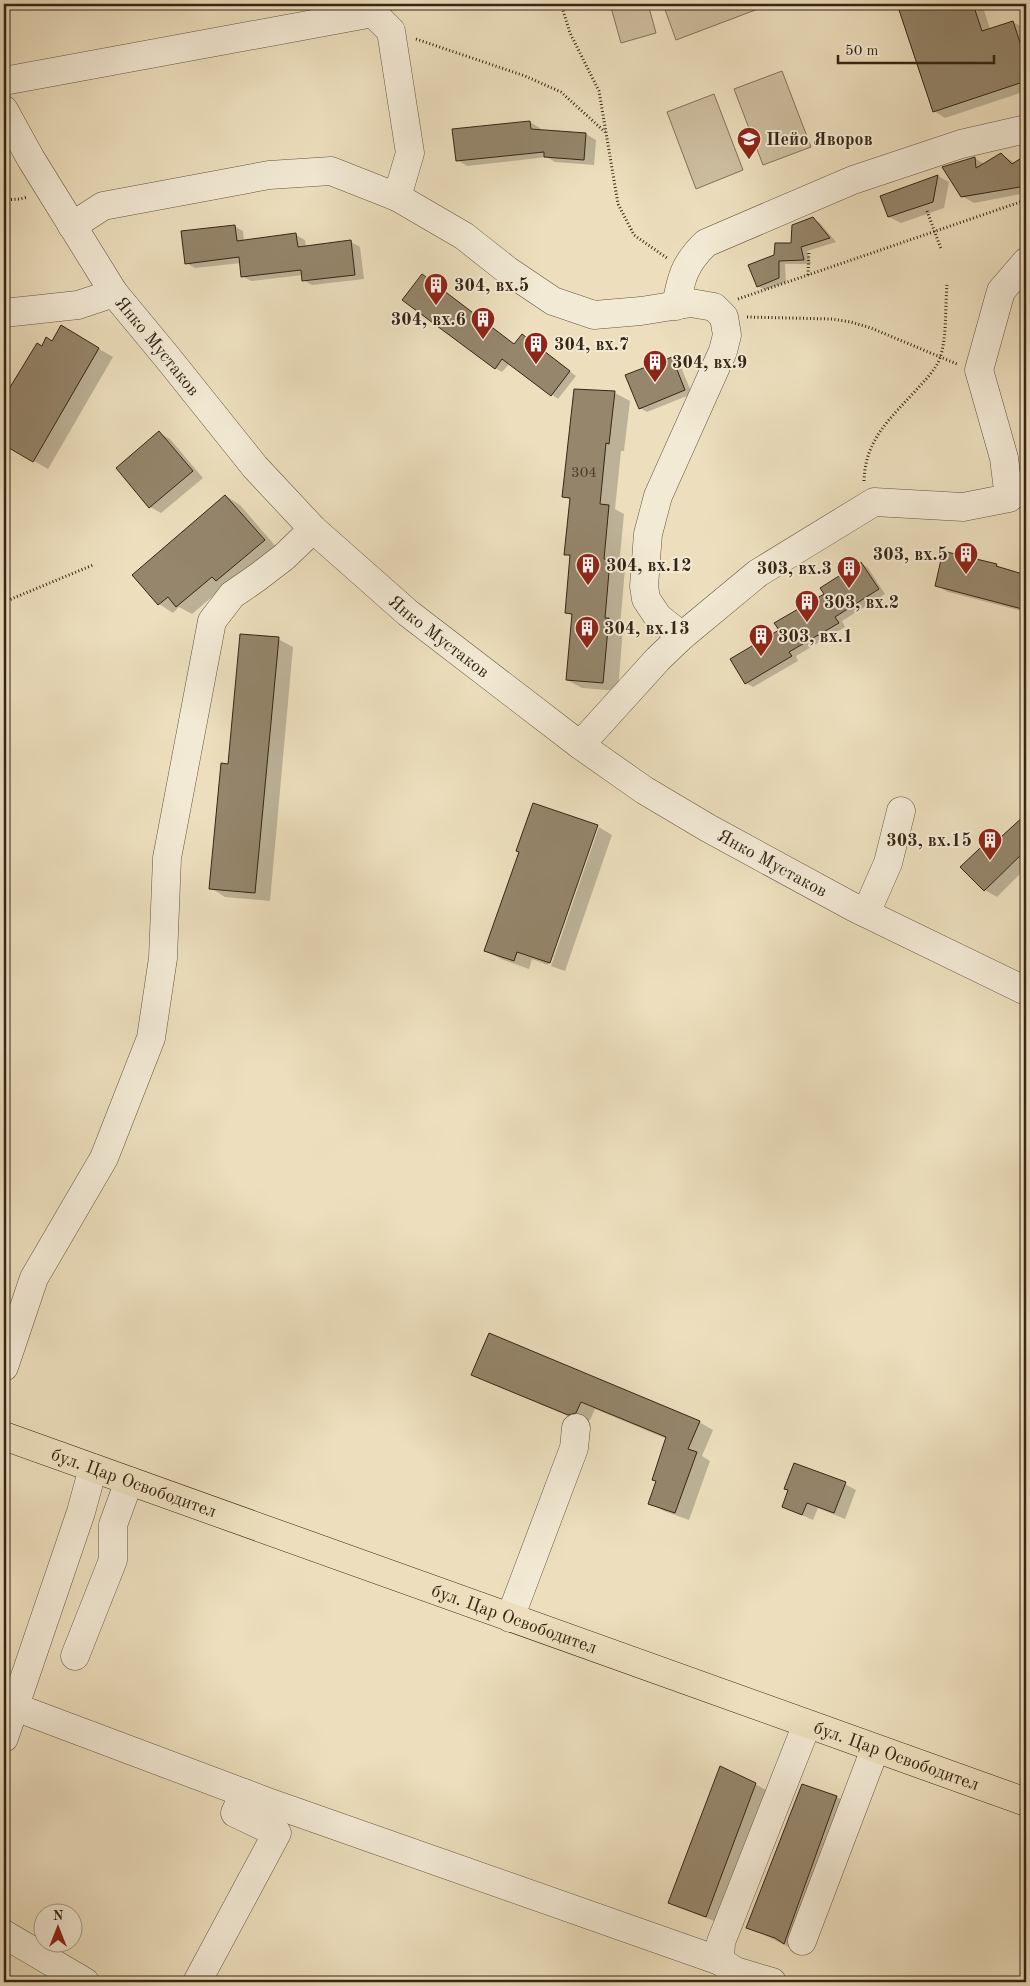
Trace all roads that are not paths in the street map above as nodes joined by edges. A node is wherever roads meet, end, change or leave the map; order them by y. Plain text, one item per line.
1 (380, 16) edge
2 (4, 81) edge
3 (4, 110) edge
4 (1026, 129) edge
5 (397, 197) junction
6 (72, 226) junction
7 (1026, 262) edge
8 (114, 293) junction
9 (676, 306) junction
10 (4, 313) edge
11 (313, 529) junction
12 (682, 636) junction
13 (580, 745) junction
14 (901, 811) dead end
15 (866, 913) junction
16 (1026, 991) edge
17 (4, 1367) edge
18 (576, 1428) dead end
19 (4, 1436) edge
20 (93, 1468) junction
21 (129, 1481) junction
22 (510, 1618) junction
23 (75, 1656) dead end
24 (14, 1707) junction
25 (807, 1724) junction
26 (4, 1738) edge
27 (876, 1749) junction
28 (244, 1793) junction
29 (1026, 1802) edge
30 (4, 1934) edge
31 (802, 1941) dead end
32 (720, 1960) junction
33 (85, 1982) edge
34 (198, 1982) edge
35 (772, 1982) edge

1 - 2 street
1 - 5 street
3 - 6 street, Янко Мустаков
4 - 9 street
5 - 6 street
5 - 9 street
6 - 8 street, Янко Мустаков
7 - 12 street
8 - 10 street
8 - 11 street, Янко Мустаков
9 - 12 street
11 - 13 street, Янко Мустаков
11 - 17 street
12 - 13 street
13 - 15 street, Янко Мустаков
14 - 15 street
15 - 16 street, Янко Мустаков
18 - 22 street
19 - 20 main road, бул. Цар Освободител
20 - 21 main road, бул. Цар Освободител
20 - 24 street
21 - 22 main road, бул. Цар Освободител
21 - 23 street
22 - 25 main road, бул. Цар Освободител
24 - 26 street
24 - 28 street
25 - 27 main road, бул. Цар Освободител
25 - 32 street
27 - 29 main road, бул. Цар Освободител
27 - 31 street
28 - 32 street
28 - 34 street
30 - 33 street
32 - 35 street

